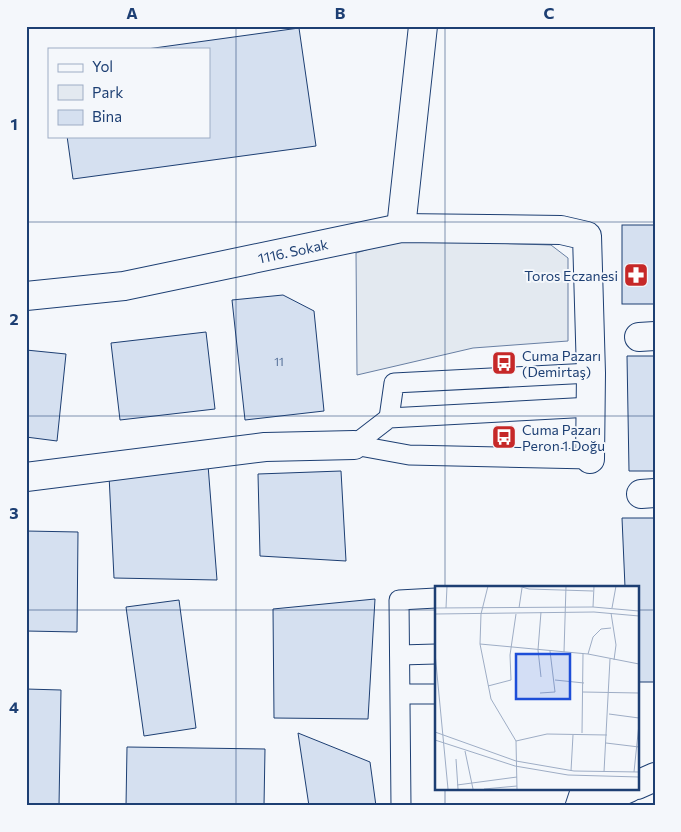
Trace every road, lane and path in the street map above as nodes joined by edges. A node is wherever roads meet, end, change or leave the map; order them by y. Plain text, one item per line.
1 (423, 26) edge
2 (401, 228) junction
3 (26, 296) edge
4 (591, 373) junction
5 (591, 407) junction
6 (389, 418) junction
7 (354, 445) junction
8 (590, 459) joint
9 (26, 477) edge
10 (435, 598) edge
11 (435, 654) edge
12 (400, 655) junction
13 (401, 694) junction
14 (435, 694) edge
15 (655, 777) edge
16 (638, 785) edge
17 (580, 790) edge
18 (624, 790) edge
19 (401, 806) edge
20 (575, 806) edge
21 (588, 806) edge

1 - 2 street
2 - 3 street, 1116. Sokak
2 - 4 street, 1116. Sokak
4 - 5 street
4 - 6 lane
5 - 6 lane
5 - 8 street
6 - 7 lane
7 - 8 lane
7 - 9 street
10 - 12 lane
11 - 12 lane
12 - 13 lane
13 - 14 lane
13 - 19 lane
15 - 16 street
17 - 20 lane
18 - 21 street

